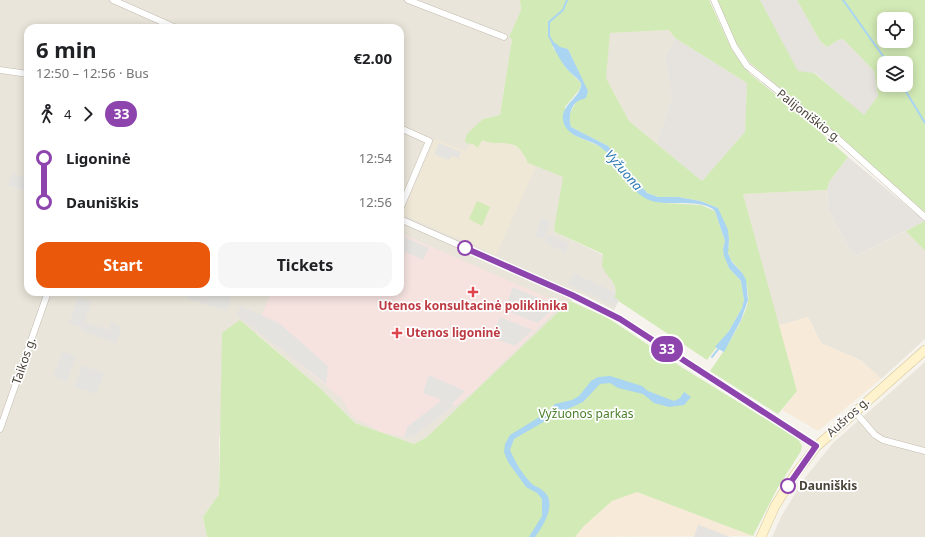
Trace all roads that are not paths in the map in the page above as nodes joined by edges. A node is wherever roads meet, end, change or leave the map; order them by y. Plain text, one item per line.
1 (114, 0) edge
2 (408, 0) edge
3 (714, 0) edge
4 (167, 24) edge
5 (504, 38) dead end
6 (0, 70) edge
7 (24, 73) edge
8 (404, 130) edge
9 (404, 200) edge
10 (925, 217) edge
11 (404, 221) edge
12 (47, 296) edge
13 (925, 350) edge
14 (854, 412) junction
15 (0, 429) edge
16 (816, 446) junction
17 (925, 451) edge
18 (761, 537) edge

1 - 4 street
2 - 5 street
3 - 10 street, Palijoniškio g.
6 - 7 street
8 - 9 street
11 - 16 street
12 - 15 street, Taikos g.
13 - 14 street, Aušros g.
14 - 16 street, Aušros g.
14 - 17 street
16 - 18 street, Aušros g.

